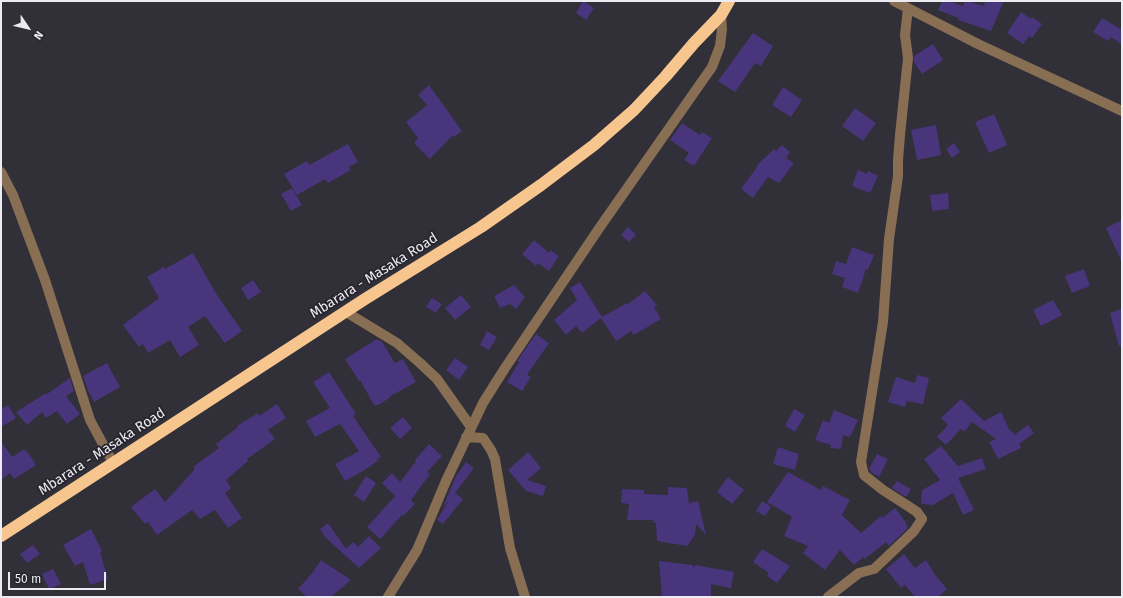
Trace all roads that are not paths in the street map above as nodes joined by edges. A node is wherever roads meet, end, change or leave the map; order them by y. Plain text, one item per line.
1 (729, 1) edge
2 (894, 1) edge
3 (908, 8) junction
4 (721, 15) junction
5 (1122, 111) edge
6 (1, 172) edge
7 (346, 312) junction
8 (471, 427) junction
9 (466, 437) junction
10 (113, 463) junction
11 (1, 536) edge
12 (388, 597) edge
13 (525, 597) edge
14 (828, 597) edge

1 - 4 highway, Mbarara - Masaka Road
2 - 3 street
3 - 5 street
3 - 14 street
4 - 7 highway, Mbarara - Masaka Road
4 - 8 street
6 - 10 street
7 - 8 street
7 - 10 highway, Mbarara - Masaka Road
8 - 9 street
9 - 12 street
9 - 13 street
10 - 11 highway, Mbarara - Masaka Road

